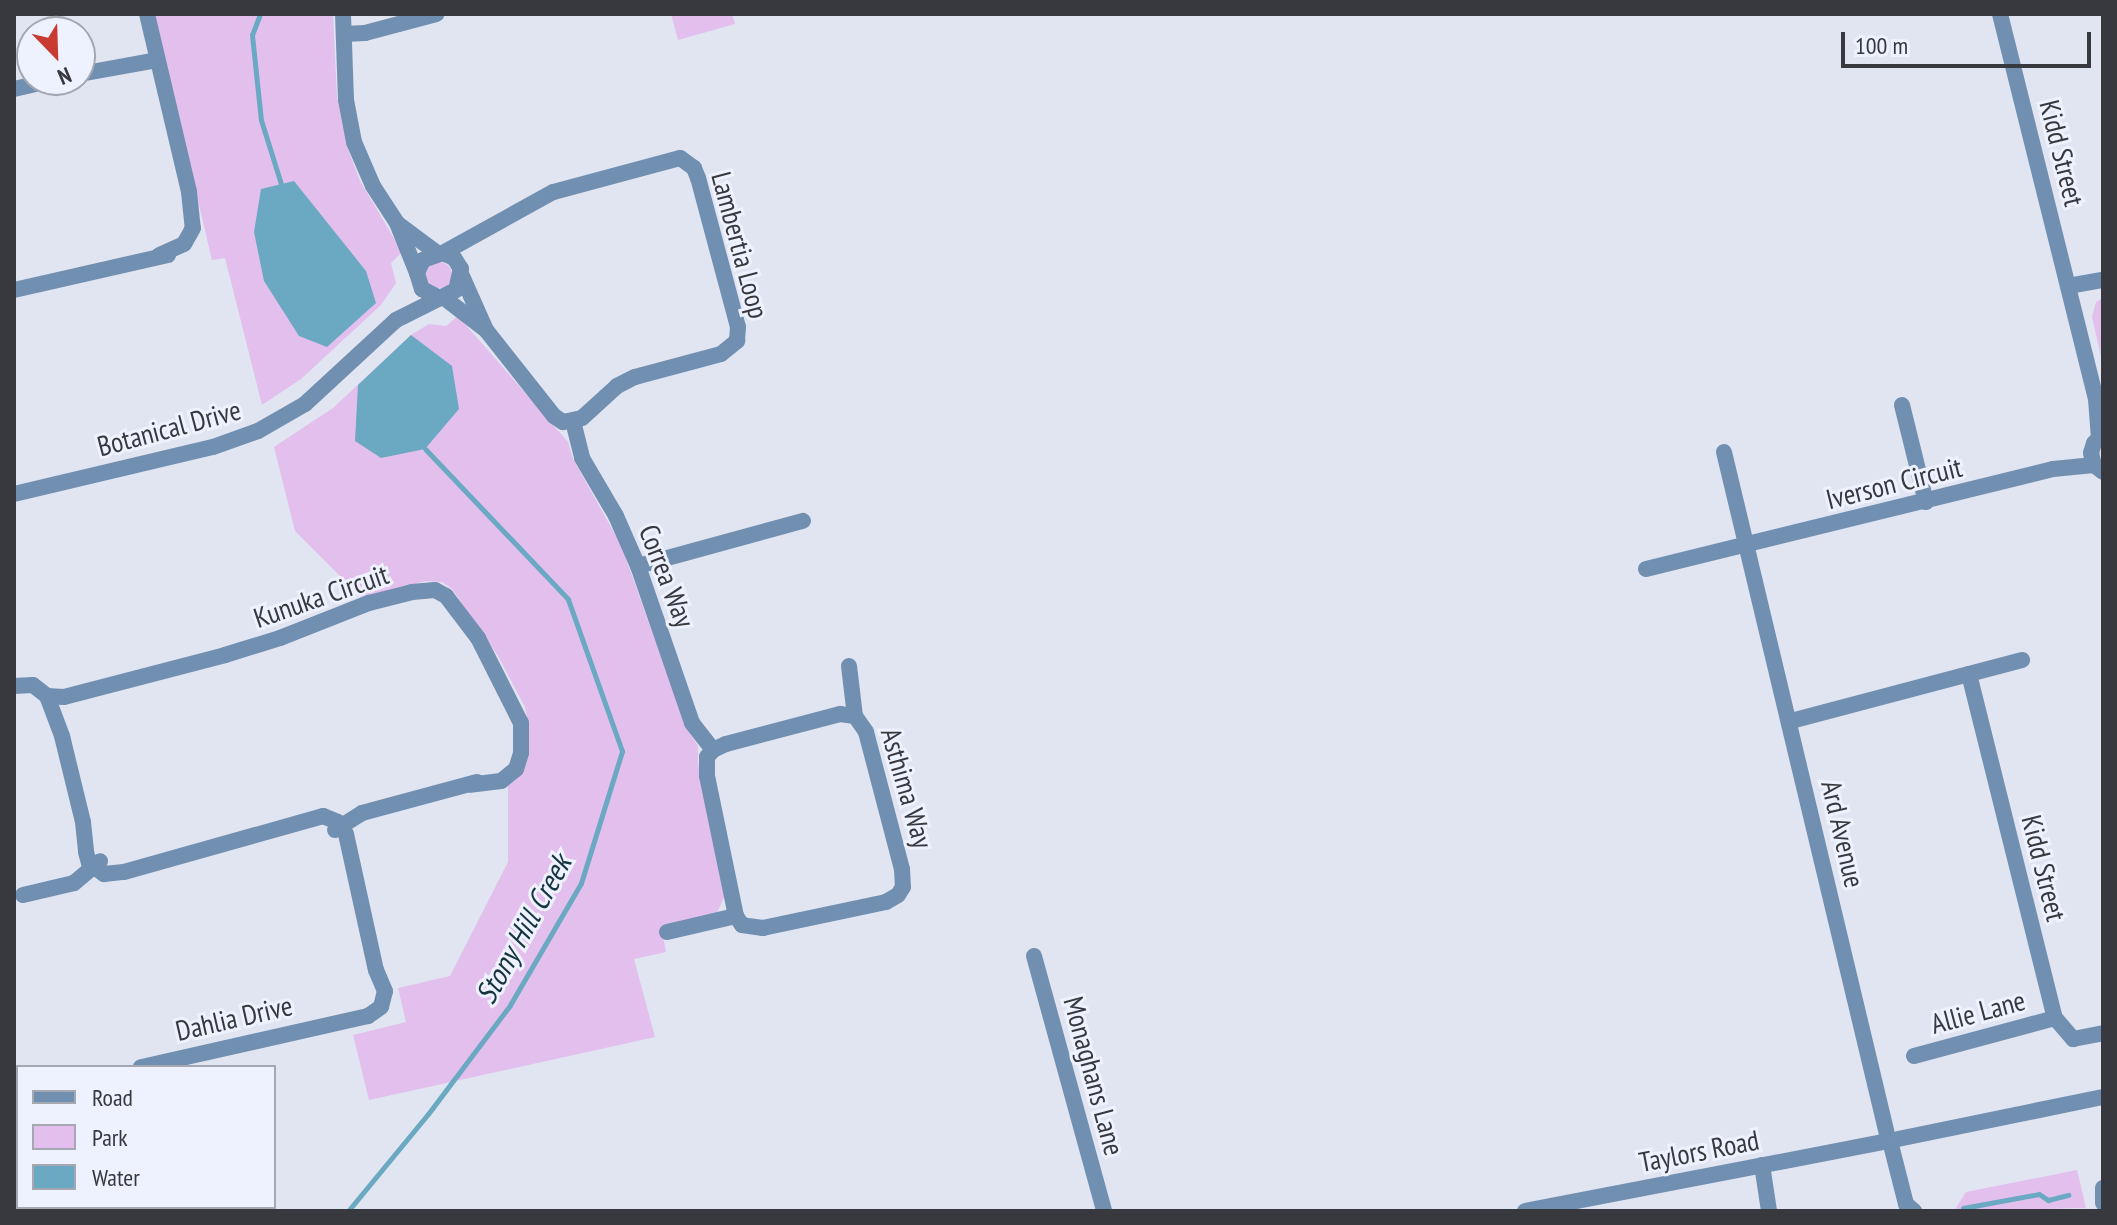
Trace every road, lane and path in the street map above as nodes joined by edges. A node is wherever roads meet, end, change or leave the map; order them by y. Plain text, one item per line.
1 (147, 14) edge
2 (343, 14) edge
3 (437, 14) edge
4 (2000, 14) edge
5 (344, 34) junction
6 (156, 54) junction
7 (96, 70) edge
8 (397, 223) junction
9 (486, 231) junction
10 (440, 253) junction
11 (461, 272) junction
12 (418, 277) junction
13 (2103, 281) edge
14 (2069, 289) junction
15 (14, 290) edge
16 (440, 297) junction
17 (396, 320) junction
18 (486, 330) junction
19 (2096, 399) junction
20 (1902, 405) dead end
21 (2103, 416) edge
22 (573, 421) junction
23 (1724, 452) dead end
24 (2098, 453) edge
25 (14, 494) edge
26 (1926, 502) junction
27 (803, 521) dead end
28 (1748, 545) junction
29 (638, 566) junction
30 (1646, 569) dead end
31 (2022, 660) dead end
32 (849, 666) dead end
33 (1969, 674) junction
34 (14, 683) edge
35 (54, 695) junction
36 (855, 716) junction
37 (1791, 721) junction
38 (713, 750) junction
39 (338, 828) junction
40 (97, 863) junction
41 (23, 895) dead end
42 (736, 916) junction
43 (667, 932) dead end
44 (1034, 956) dead end
45 (2055, 1018) junction
46 (2103, 1033) edge
47 (1914, 1056) dead end
48 (149, 1065) edge
49 (2103, 1097) edge
50 (1890, 1141) junction
51 (1762, 1165) junction
52 (2103, 1188) edge
53 (2103, 1203) edge
54 (1908, 1209) edge
55 (1104, 1211) edge
56 (1525, 1211) edge
57 (1769, 1211) edge

1 - 6 street
2 - 5 street
3 - 5 street
4 - 14 street, Kidd Street
5 - 8 street
6 - 7 street
6 - 15 street
8 - 10 street
8 - 12 street
9 - 10 street, Lambertia Loop
9 - 11 street, Lambertia Loop
9 - 22 street, Lambertia Loop
10 - 11 street
10 - 12 street
11 - 16 street
11 - 18 street
12 - 16 street
12 - 17 street, Botanical Drive
13 - 14 street
14 - 19 street, Kidd Street
16 - 17 street, Botanical Drive
16 - 18 street
17 - 25 street, Botanical Drive
18 - 22 street
19 - 21 street, Kidd Street
19 - 24 street, Kidd Street
20 - 26 street
22 - 29 street, Correa Way
23 - 28 street, Ard Avenue
24 - 26 street, Iverson Circuit
26 - 28 street, Iverson Circuit
27 - 29 street
28 - 30 street, Iverson Circuit
28 - 37 street, Ard Avenue
29 - 38 street, Correa Way
31 - 33 street
32 - 36 street, Asthima Way
33 - 37 street
33 - 45 street, Kidd Street
34 - 35 street
35 - 39 street, Kunuka Circuit
35 - 40 street
36 - 38 street, Asthima Way
36 - 42 street, Asthima Way
37 - 50 street, Ard Avenue
38 - 42 street
39 - 40 street
39 - 48 street, Dahlia Drive
40 - 41 street
42 - 43 street, Asthima Way
44 - 55 street, Monaghans Lane
45 - 46 street
45 - 47 street, Allie Lane
49 - 50 street, Taylors Road
50 - 51 street, Taylors Road
50 - 54 street, Ard Avenue
51 - 56 street, Taylors Road
51 - 57 street
52 - 53 street

